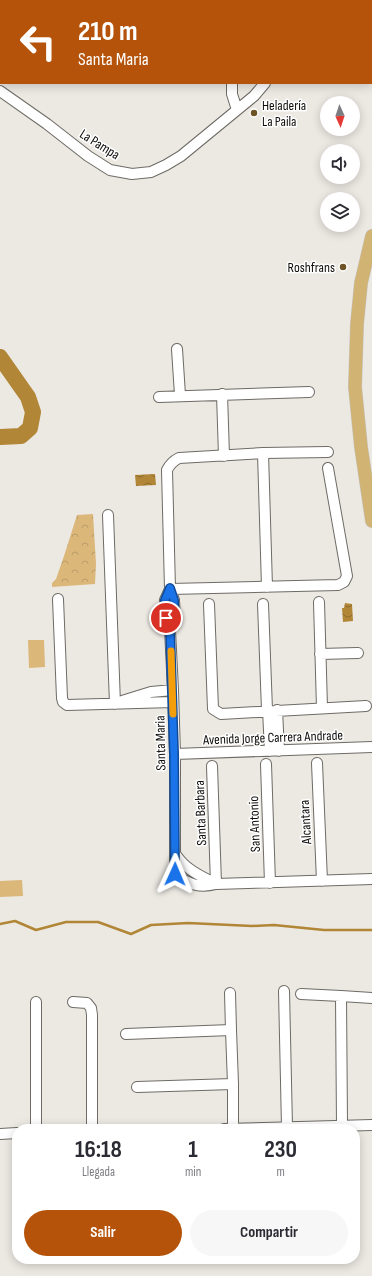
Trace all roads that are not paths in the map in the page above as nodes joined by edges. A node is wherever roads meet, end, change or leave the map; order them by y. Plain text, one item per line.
1 (232, 84) edge
2 (264, 84) edge
3 (0, 91) edge
4 (238, 110) junction
5 (372, 236) edge
6 (177, 349) dead end
7 (309, 392) dead end
8 (222, 394) junction
9 (180, 395) junction
10 (159, 397) dead end
11 (328, 452) dead end
12 (263, 453) junction
13 (224, 456) junction
14 (328, 468) dead end
15 (108, 515) dead end
16 (372, 521) edge
17 (267, 587) junction
18 (170, 588) junction
19 (58, 599) dead end
20 (319, 602) dead end
21 (209, 604) dead end
22 (263, 604) dead end
23 (358, 653) dead end
24 (320, 654) junction
25 (173, 690) junction
26 (173, 702) junction
27 (115, 704) junction
28 (366, 706) dead end
29 (322, 708) junction
30 (271, 710) junction
31 (372, 747) edge
32 (274, 751) junction
33 (174, 754) junction
34 (317, 762) dead end
35 (266, 764) dead end
36 (212, 766) dead end
37 (176, 856) junction
38 (372, 879) edge
39 (322, 881) junction
40 (270, 883) junction
41 (216, 884) junction
42 (284, 991) dead end
43 (230, 993) dead end
44 (301, 994) dead end
45 (341, 996) junction
46 (372, 998) edge
47 (36, 1002) dead end
48 (73, 1002) dead end
49 (232, 1030) junction
50 (126, 1034) dead end
51 (233, 1084) junction
52 (137, 1087) dead end
53 (36, 1124) edge
54 (92, 1124) edge
55 (233, 1124) edge
56 (287, 1124) edge
57 (342, 1124) edge
58 (360, 1125) edge
59 (372, 1125) edge
60 (12, 1133) edge
61 (0, 1134) edge

1 - 4 street
2 - 4 street, La Pampa
3 - 4 street, La Pampa
5 - 16 main road
6 - 9 street
7 - 8 street
8 - 9 street
8 - 13 street
9 - 10 street
11 - 12 street
12 - 13 street
12 - 17 street
13 - 18 street, Santa Maria
14 - 17 street
15 - 27 street
17 - 18 street
18 - 25 street, Santa Maria
19 - 27 street
20 - 24 street
21 - 30 street
22 - 30 street
23 - 24 street
24 - 29 street
25 - 26 street, Santa Maria
25 - 27 street
26 - 27 street
26 - 33 street, Santa Maria
28 - 29 street
29 - 30 street
30 - 32 street
31 - 32 street, Avenida Jorge Carrera Andrade
32 - 33 street, Avenida Jorge Carrera Andrade
33 - 37 street, Santa Maria
34 - 39 street, Alcantara
35 - 40 street, San Antonio
36 - 41 street, Santa Barbara
37 - 41 street, Santa Maria
37 - 41 street, Santa Maria
38 - 39 street, Santa Maria
39 - 40 street, Santa Maria
40 - 41 street, Santa Maria
42 - 56 street
43 - 49 street
44 - 45 street
45 - 46 street
45 - 57 street
47 - 53 street
48 - 54 street
49 - 50 street
49 - 51 street
51 - 52 street
51 - 55 street
58 - 59 street
60 - 61 street

